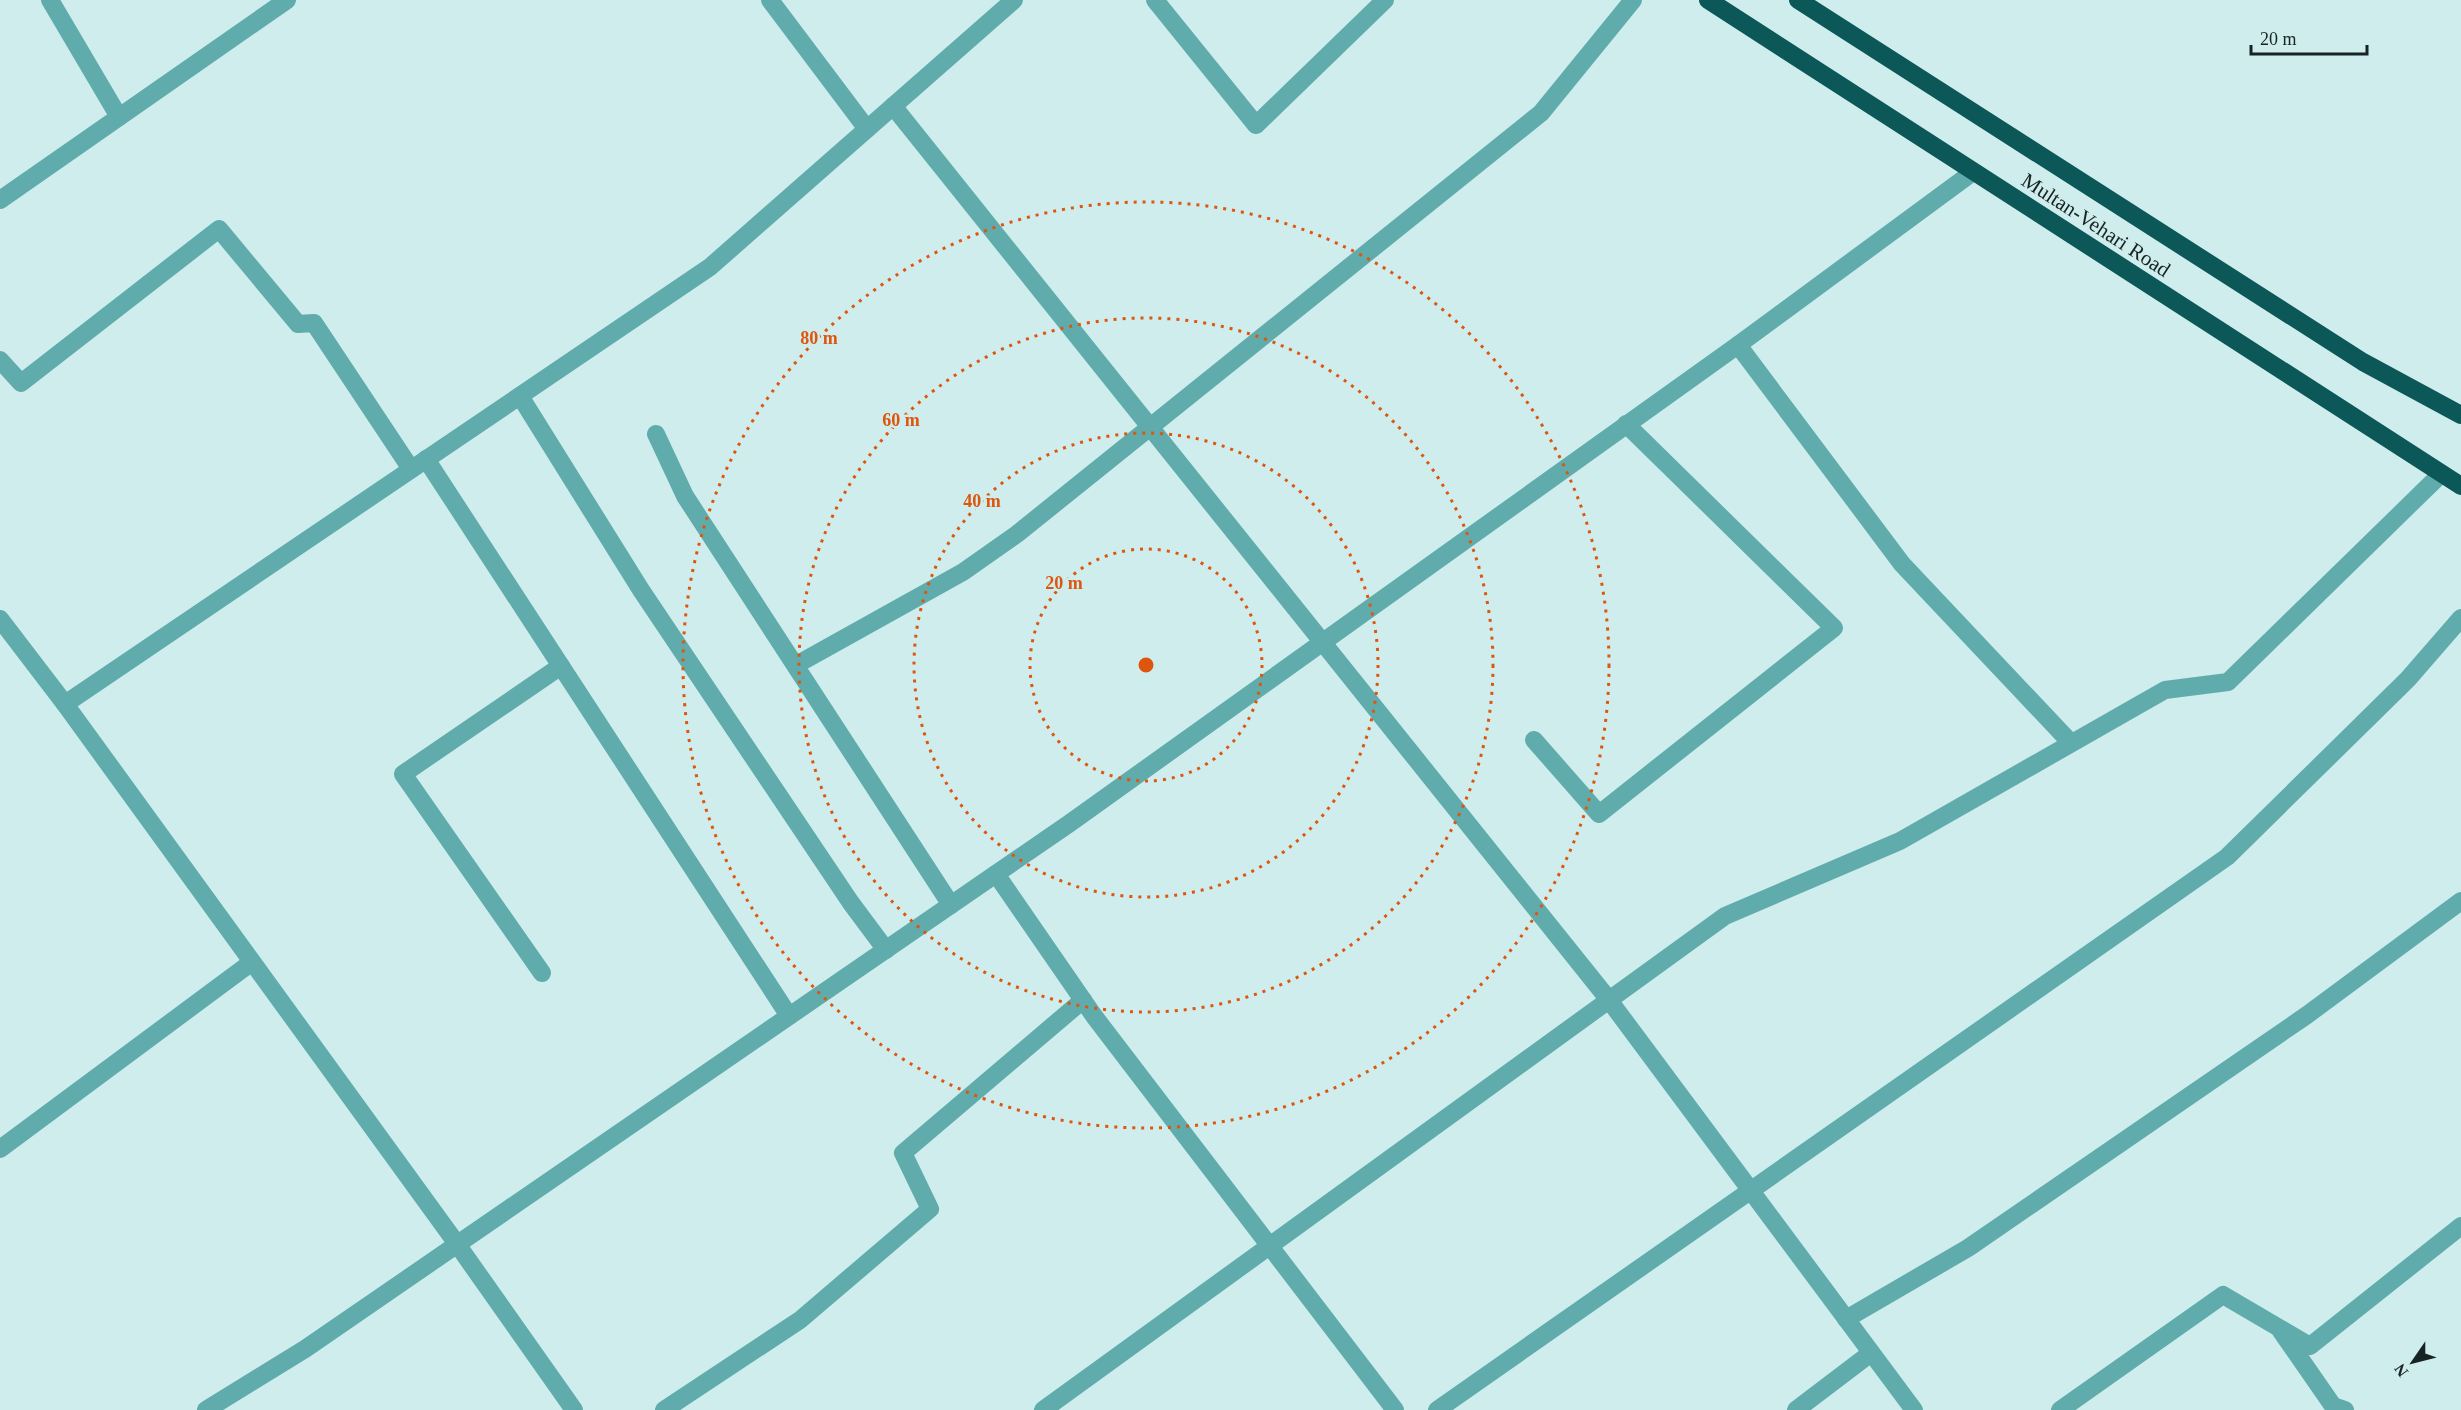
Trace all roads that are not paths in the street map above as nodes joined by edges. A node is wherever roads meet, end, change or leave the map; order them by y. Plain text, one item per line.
1 (50, 0) edge
2 (287, 0) edge
3 (771, 0) edge
4 (1014, 0) edge
5 (1155, 0) edge
6 (1385, 0) edge
7 (1633, 0) edge
8 (1708, 0) edge
9 (1798, 0) edge
10 (893, 106) junction
11 (119, 117) junction
12 (867, 129) junction
13 (1973, 172) junction
14 (0, 200) edge
15 (1738, 345) junction
16 (0, 360) edge
17 (520, 396) junction
18 (2461, 415) edge
19 (1626, 424) junction
20 (1150, 427) junction
21 (656, 434) dead end
22 (426, 459) junction
23 (411, 470) junction
24 (2441, 474) junction
25 (2461, 486) edge
26 (2461, 618) edge
27 (0, 619) edge
28 (1323, 642) junction
29 (561, 666) junction
30 (795, 666) junction
31 (65, 704) junction
32 (1534, 740) dead end
33 (2071, 743) junction
34 (996, 874) junction
35 (2461, 901) edge
36 (951, 905) junction
37 (886, 950) junction
38 (252, 962) junction
39 (542, 973) dead end
40 (1083, 1000) junction
41 (1609, 1000) junction
42 (789, 1016) junction
43 (0, 1149) edge
44 (1751, 1191) junction
45 (2461, 1226) edge
46 (458, 1244) junction
47 (1271, 1245) junction
48 (1846, 1319) junction
49 (2278, 1328) junction
50 (1871, 1353) junction
51 (206, 1410) edge
52 (574, 1410) edge
53 (664, 1410) edge
54 (1043, 1410) edge
55 (1395, 1410) edge
56 (1437, 1410) edge
57 (1796, 1410) edge
58 (1914, 1410) edge
59 (2060, 1410) edge
60 (2345, 1410) edge

1 - 11 street
2 - 11 street
3 - 12 street
4 - 10 street
5 - 6 street
7 - 20 street
8 - 13 highway, Multan-Vehari Road
9 - 18 highway, Multan-Vehari Road
10 - 12 street
10 - 20 street
11 - 14 street
12 - 17 street
13 - 15 street
13 - 24 highway, Multan-Vehari Road
15 - 19 street
15 - 33 street
16 - 23 street
17 - 22 street
17 - 37 street
19 - 28 street
19 - 32 street
20 - 28 street
20 - 30 street
21 - 30 street
22 - 23 street
22 - 29 street
23 - 31 street
24 - 25 highway, Multan-Vehari Road
24 - 33 street
26 - 44 street
27 - 31 street
28 - 34 street
28 - 41 street
29 - 39 street
29 - 42 street
30 - 36 street
31 - 38 street
33 - 41 street
34 - 36 street
34 - 40 street
35 - 48 street
36 - 37 street
37 - 42 street
38 - 43 street
38 - 46 street
40 - 47 street
40 - 53 street
41 - 44 street
41 - 47 street
42 - 46 street
44 - 48 street
44 - 56 street
45 - 49 street
46 - 51 street
46 - 52 street
47 - 54 street
47 - 55 street
48 - 50 street
49 - 59 street
49 - 60 street
50 - 57 street
50 - 58 street

